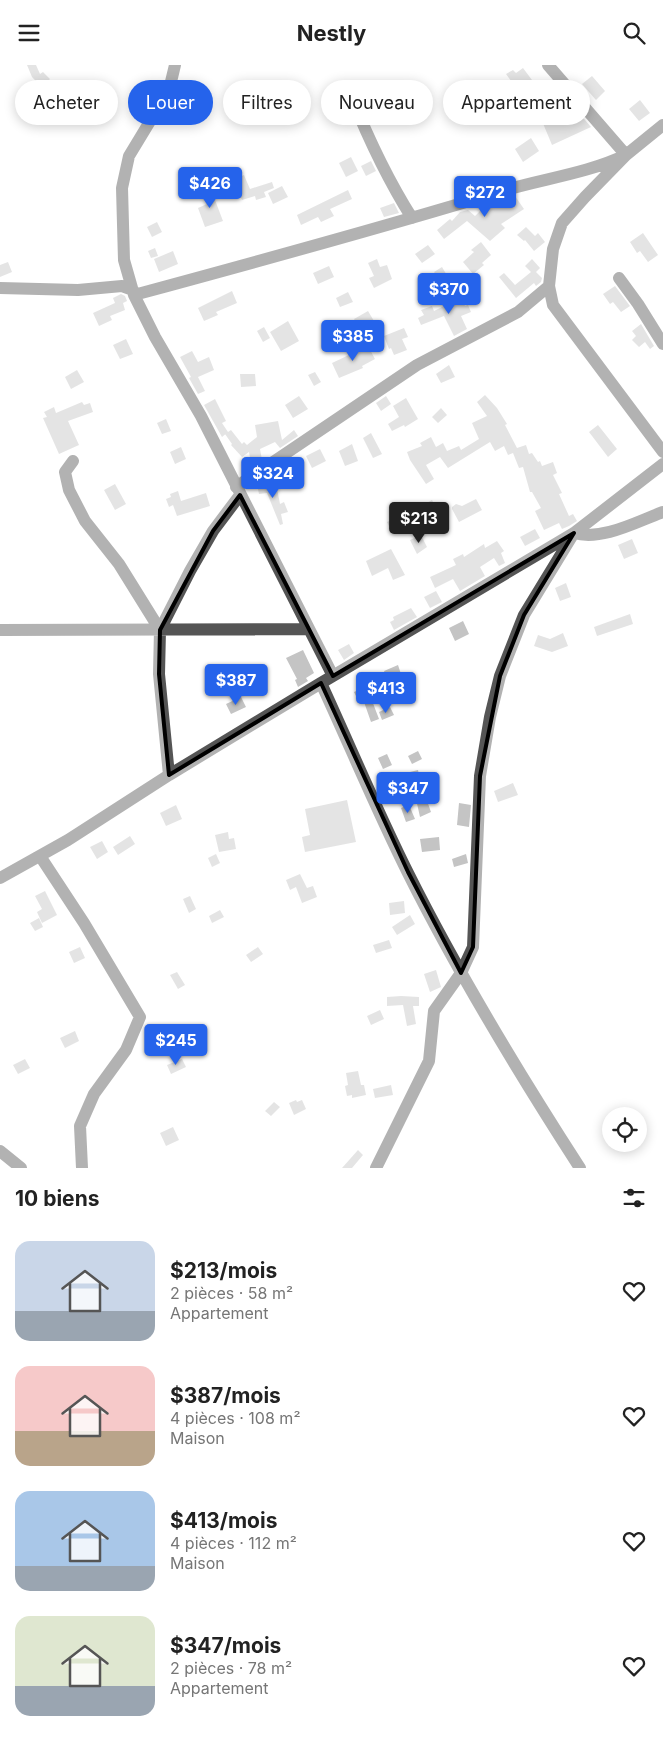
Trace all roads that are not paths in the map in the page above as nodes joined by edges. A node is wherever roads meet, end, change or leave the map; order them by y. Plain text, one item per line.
1 (175, 65) edge
2 (548, 65) edge
3 (363, 125) edge
4 (663, 125) edge
5 (626, 155) junction
6 (412, 219) junction
7 (619, 278) dead end
8 (549, 286) junction
9 (0, 288) edge
10 (133, 293) junction
11 (663, 344) edge
12 (663, 452) edge
13 (73, 461) dead end
14 (663, 464) edge
15 (238, 491) junction
16 (663, 512) edge
17 (574, 533) junction
18 (309, 629) junction
19 (0, 630) edge
20 (160, 630) junction
21 (333, 676) junction
22 (322, 683) junction
23 (169, 775) junction
24 (40, 856) junction
25 (0, 878) edge
26 (461, 973) junction
27 (0, 1151) edge
28 (21, 1168) edge
29 (82, 1168) edge
30 (376, 1168) edge
31 (580, 1168) edge

1 - 10 street
2 - 5 street
3 - 6 street
4 - 5 street
5 - 6 street
5 - 8 street
6 - 10 street
7 - 11 street
8 - 12 street
8 - 15 street
9 - 10 street
10 - 15 street
13 - 20 street
14 - 17 street
15 - 18 street
15 - 20 street
16 - 17 street
17 - 21 street
17 - 26 street
18 - 20 street
18 - 21 street
19 - 20 street
20 - 23 street
21 - 22 street
22 - 23 street
22 - 26 street
23 - 24 street
24 - 25 street
24 - 29 street
26 - 30 street
26 - 31 street
27 - 28 street

